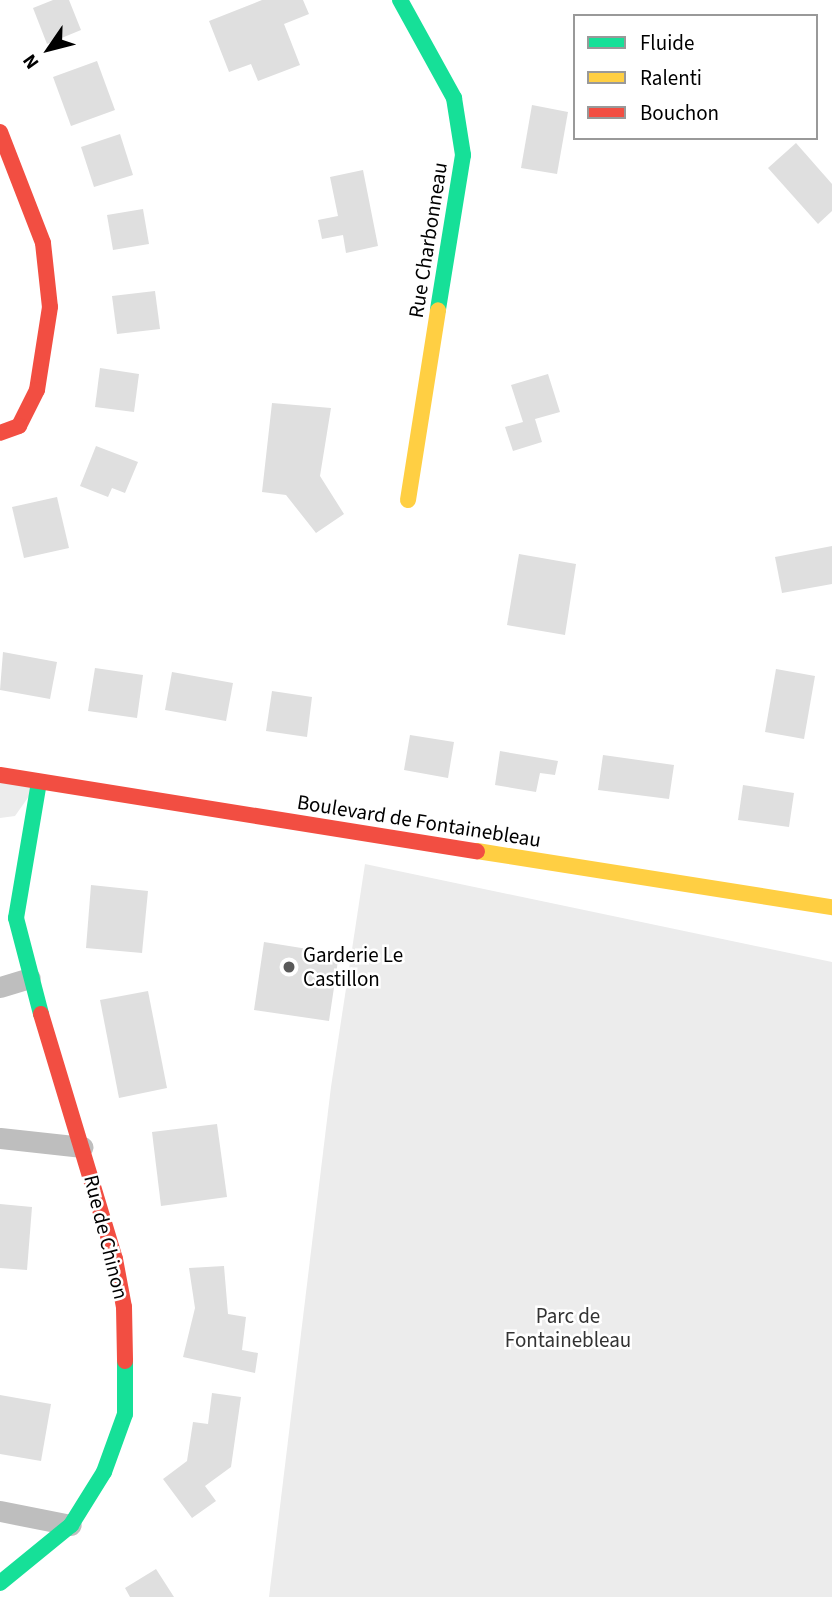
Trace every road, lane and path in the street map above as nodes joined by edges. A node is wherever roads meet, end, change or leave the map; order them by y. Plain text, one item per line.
1 (400, 0) edge
2 (0, 132) edge
3 (0, 433) edge
4 (408, 500) dead end
5 (0, 775) edge
6 (38, 782) junction
7 (832, 908) edge
8 (30, 978) junction
9 (0, 987) edge
10 (0, 1138) edge
11 (83, 1146) junction
12 (0, 1511) edge
13 (71, 1525) junction
14 (0, 1583) edge

1 - 4 street, Rue Charbonneau
2 - 3 street
5 - 6 street, Boulevard de Fontainebleau
6 - 7 street, Boulevard de Fontainebleau
6 - 8 street, Rue de Chinon
8 - 9 street
8 - 11 street, Rue de Chinon
10 - 11 street, Rue de Chinon
11 - 13 street, Rue de Chinon
12 - 13 street
13 - 14 street, Rue de Chinon

